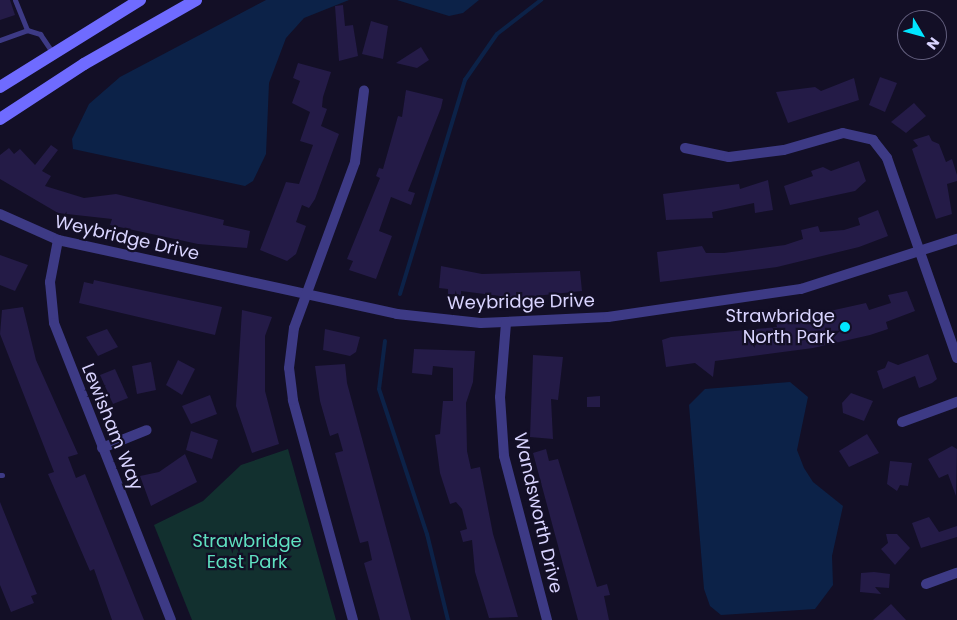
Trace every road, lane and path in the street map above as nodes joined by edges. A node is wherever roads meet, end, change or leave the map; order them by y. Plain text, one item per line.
1 (15, 0) edge
2 (140, 0) edge
3 (196, 0) edge
4 (27, 30) junction
5 (0, 40) edge
6 (52, 52) junction
7 (0, 87) edge
8 (364, 91) dead end
9 (0, 119) edge
10 (685, 148) dead end
11 (0, 214) edge
12 (957, 239) edge
13 (58, 240) junction
14 (919, 254) junction
15 (306, 295) junction
16 (506, 323) junction
17 (957, 358) edge
18 (957, 402) edge
19 (902, 422) dead end
20 (147, 430) dead end
21 (102, 448) junction
22 (957, 573) edge
23 (926, 584) dead end
24 (171, 620) edge
25 (353, 620) edge
26 (546, 620) edge

1 - 4 lane
2 - 6 main road
3 - 9 main road
4 - 5 lane
4 - 6 lane
6 - 7 main road
8 - 15 street
10 - 14 street
11 - 13 street, Weybridge Drive
12 - 14 street, Weybridge Drive
13 - 15 street, Weybridge Drive
13 - 21 street, Lewisham Way
14 - 16 street, Weybridge Drive
14 - 17 street
15 - 16 street, Weybridge Drive
15 - 25 street
16 - 26 street, Wandsworth Drive
18 - 19 street
20 - 21 street
21 - 24 street, Lewisham Way
22 - 23 street

